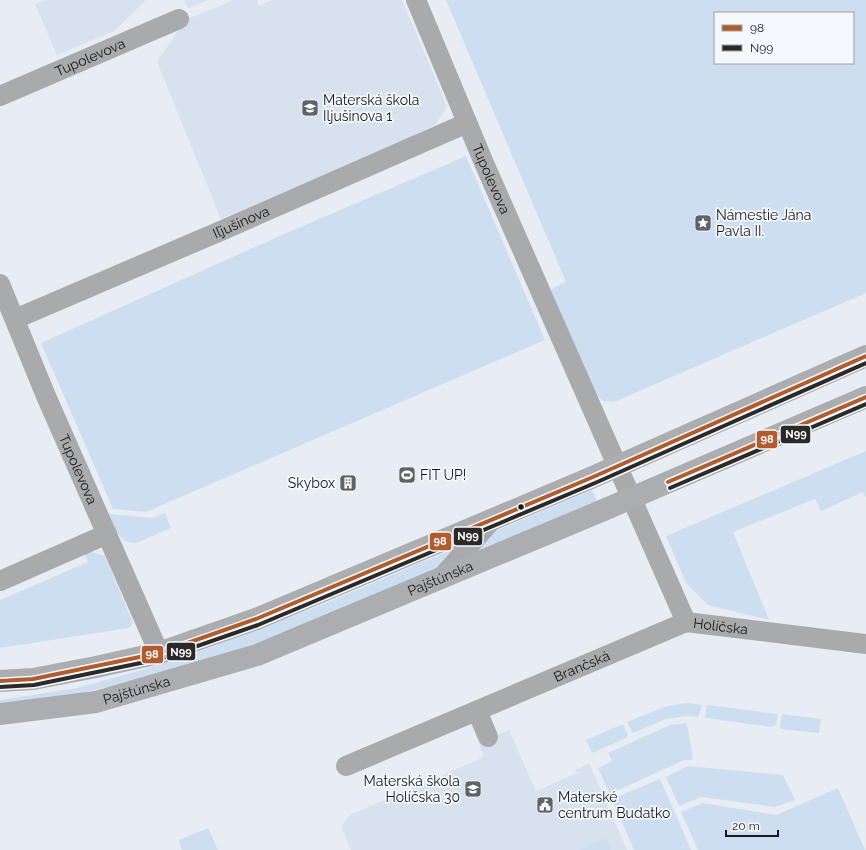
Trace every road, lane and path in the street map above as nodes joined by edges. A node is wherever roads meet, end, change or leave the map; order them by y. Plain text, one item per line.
1 (416, 0) edge
2 (179, 19) dead end
3 (0, 96) edge
4 (467, 123) junction
5 (0, 284) edge
6 (15, 319) junction
7 (866, 356) edge
8 (866, 397) edge
9 (618, 466) junction
10 (631, 498) junction
11 (492, 520) junction
12 (107, 534) junction
13 (440, 579) junction
14 (0, 581) edge
15 (686, 622) junction
16 (866, 644) edge
17 (159, 653) junction
18 (0, 681) edge
19 (477, 711) junction
20 (0, 714) edge
21 (488, 737) dead end
22 (346, 766) dead end

1 - 4 street, Tupolevova
2 - 3 street, Tupolevova
4 - 6 street, Iľjušinova
4 - 9 street, Tupolevova
5 - 6 street, Tupolevova
6 - 12 street, Tupolevova
7 - 9 main road
8 - 10 main road, Pajštúnska
9 - 10 street, Tupolevova
9 - 11 main road
10 - 13 main road, Pajštúnska
10 - 15 street, Holíčska
11 - 13 street
11 - 17 main road
12 - 14 street
12 - 17 street, Tupolevova
13 - 20 main road, Pajštúnska
15 - 16 street, Holíčska
15 - 19 street, Brančská
17 - 18 main road
19 - 21 street
19 - 22 street, Brančská

